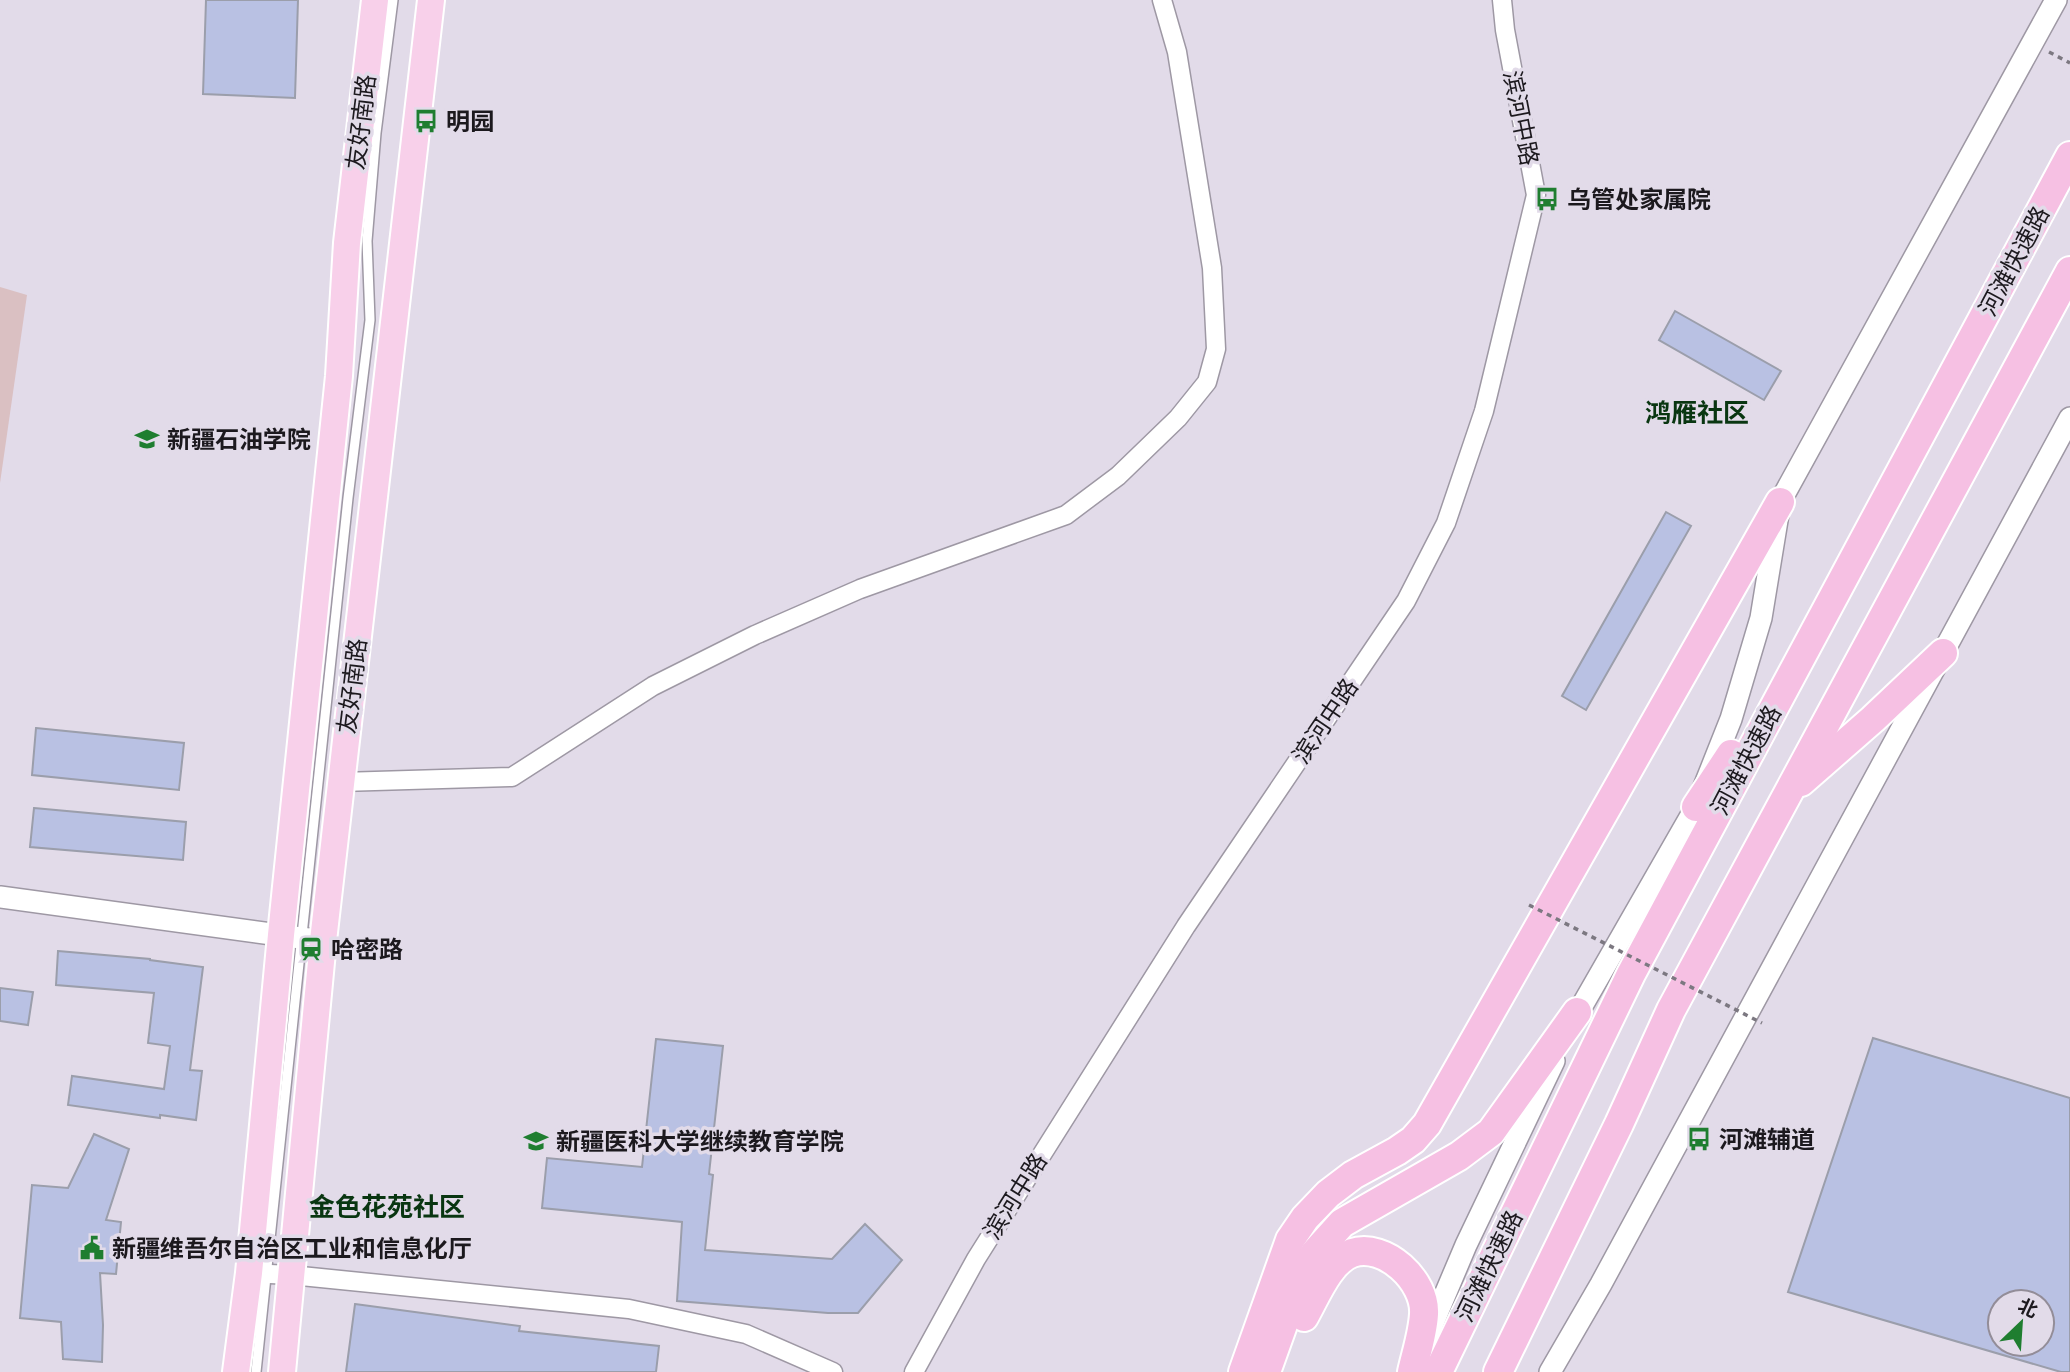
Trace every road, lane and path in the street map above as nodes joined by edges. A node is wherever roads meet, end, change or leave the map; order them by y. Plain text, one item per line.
1 (375, 0) edge
2 (393, 0) edge
3 (431, 0) edge
4 (1163, 0) edge
5 (1502, 0) edge
6 (2056, 0) edge
7 (2049, 52) dead end
8 (2070, 63) edge
9 (2070, 156) edge
10 (2070, 271) edge
11 (2070, 418) edge
12 (1780, 502) junction
13 (1804, 652) junction
14 (1943, 653) junction
15 (341, 782) junction
16 (1788, 793) junction
17 (1696, 807) junction
18 (0, 897) edge
19 (1529, 905) dead end
20 (302, 938) junction
21 (1577, 1012) junction
22 (1762, 1023) dead end
23 (1619, 1124) junction
24 (269, 1274) junction
25 (1294, 1320) junction
26 (236, 1372) edge
27 (256, 1372) edge
28 (282, 1372) edge
29 (833, 1372) edge
30 (914, 1372) edge
31 (1243, 1372) edge
32 (1266, 1372) edge
33 (1283, 1372) edge
34 (1412, 1372) edge
35 (1438, 1372) edge
36 (1498, 1372) edge
37 (1513, 1372) edge
38 (1550, 1372) edge

1 - 20 main road, 友好南路
2 - 20 lane
3 - 15 main road, 友好南路
4 - 15 street
5 - 30 street, 滨河中路
6 - 12 street
7 - 8 path
9 - 13 highway, 河滩快速路
10 - 16 highway
11 - 14 street
12 - 17 street
12 - 31 highway
13 - 17 highway
13 - 35 highway, 河滩快速路
14 - 16 highway
14 - 38 street
15 - 20 main road, 友好南路
16 - 23 highway
17 - 21 street
18 - 20 street
19 - 22 path, bridge
20 - 24 main road, 友好南路
20 - 24 main road, 友好南路
21 - 25 highway
21 - 34 street
23 - 36 highway
23 - 37 highway
24 - 26 main road, 友好南路
24 - 27 lane
24 - 28 main road, 友好南路
24 - 29 street
25 - 32 highway
25 - 33 highway
25 - 34 highway

